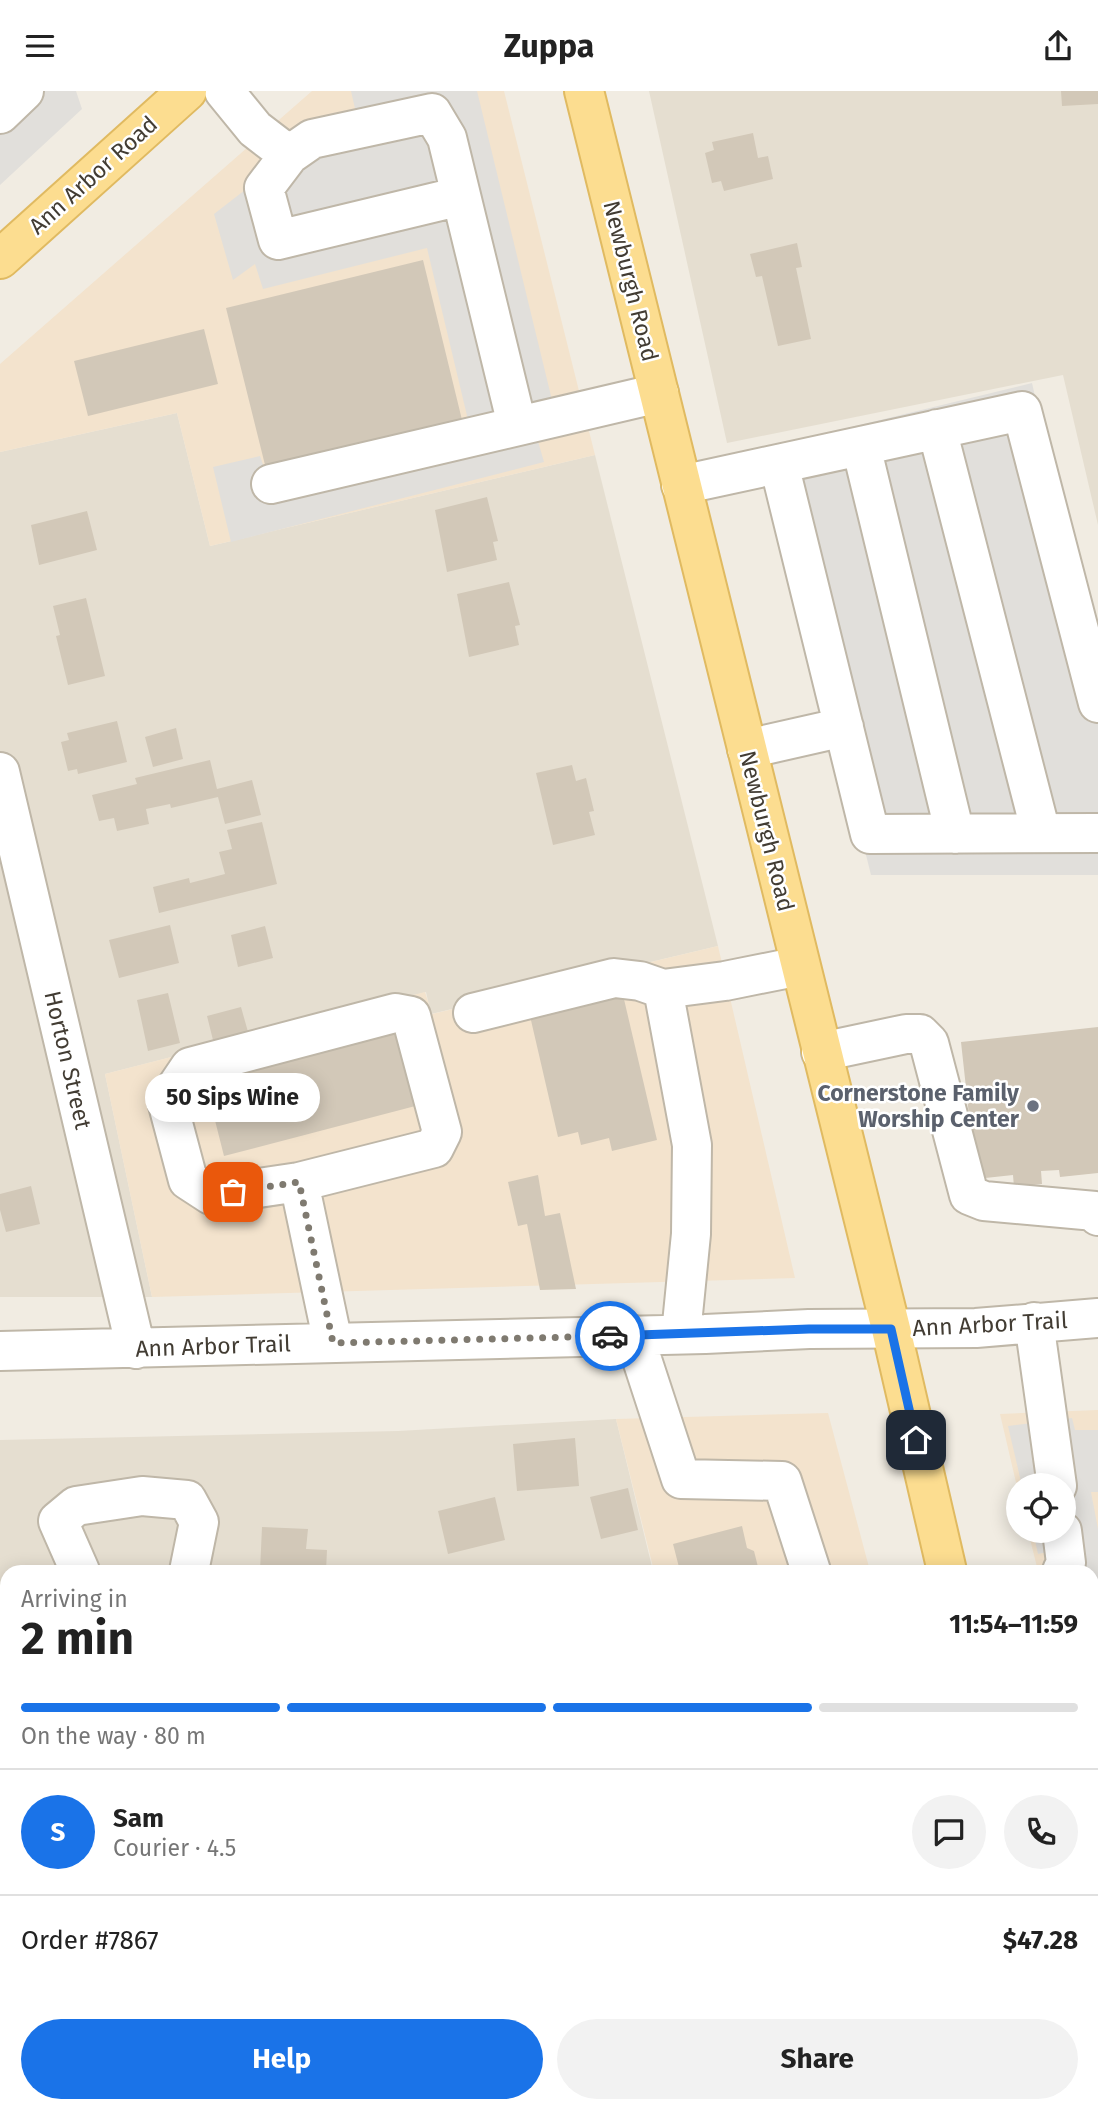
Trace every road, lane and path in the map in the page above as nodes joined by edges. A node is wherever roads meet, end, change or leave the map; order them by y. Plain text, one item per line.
1 (24, 91) edge
2 (187, 91) edge
3 (224, 91) edge
4 (584, 91) edge
5 (0, 114) edge
6 (289, 155) junction
7 (461, 196) junction
8 (0, 259) edge
9 (659, 393) junction
10 (517, 425) junction
11 (937, 429) junction
12 (861, 446) junction
13 (779, 464) junction
14 (271, 484) dead end
15 (681, 485) junction
16 (1098, 703) edge
17 (844, 727) junction
18 (747, 749) junction
19 (0, 772) edge
20 (1041, 833) junction
21 (1098, 833) edge
22 (955, 834) junction
23 (800, 966) junction
24 (663, 989) junction
25 (472, 1013) dead end
26 (821, 1052) junction
27 (299, 1182) junction
28 (1098, 1216) edge
29 (1098, 1318) edge
30 (1034, 1322) junction
31 (891, 1329) junction
32 (681, 1334) junction
33 (634, 1335) junction
34 (333, 1343) junction
35 (136, 1349) junction
36 (0, 1351) edge
37 (1055, 1473) edge
38 (1064, 1543) edge
39 (77, 1565) edge
40 (190, 1565) edge
41 (809, 1565) edge
42 (946, 1565) edge
43 (1065, 1565) edge

1 - 5 street
2 - 8 main road, Ann Arbor Road
3 - 6 street
4 - 9 main road, Newburgh Road
6 - 7 street
6 - 7 street
7 - 10 street
9 - 10 street
9 - 15 main road, Newburgh Road
10 - 14 street
11 - 12 street
11 - 16 street
11 - 20 street
12 - 13 street
12 - 22 street
13 - 15 street
13 - 17 street
15 - 18 main road, Newburgh Road
17 - 18 street
17 - 22 street
18 - 23 main road, Newburgh Road
19 - 35 street, Horton Street
20 - 21 street
20 - 22 street
23 - 24 street
23 - 26 main road, Newburgh Road
24 - 25 street
24 - 32 street
26 - 28 street
26 - 31 main road, Newburgh Road
27 - 27 street
27 - 34 street
29 - 30 street, Ann Arbor Trail
30 - 31 street, Ann Arbor Trail
30 - 37 street
31 - 32 street, Ann Arbor Trail
31 - 42 main road, Newburgh Road
32 - 33 street, Ann Arbor Trail
33 - 34 street, Ann Arbor Trail
33 - 41 street
34 - 35 street, Ann Arbor Trail
35 - 36 street, Ann Arbor Trail
38 - 43 street
39 - 40 street

